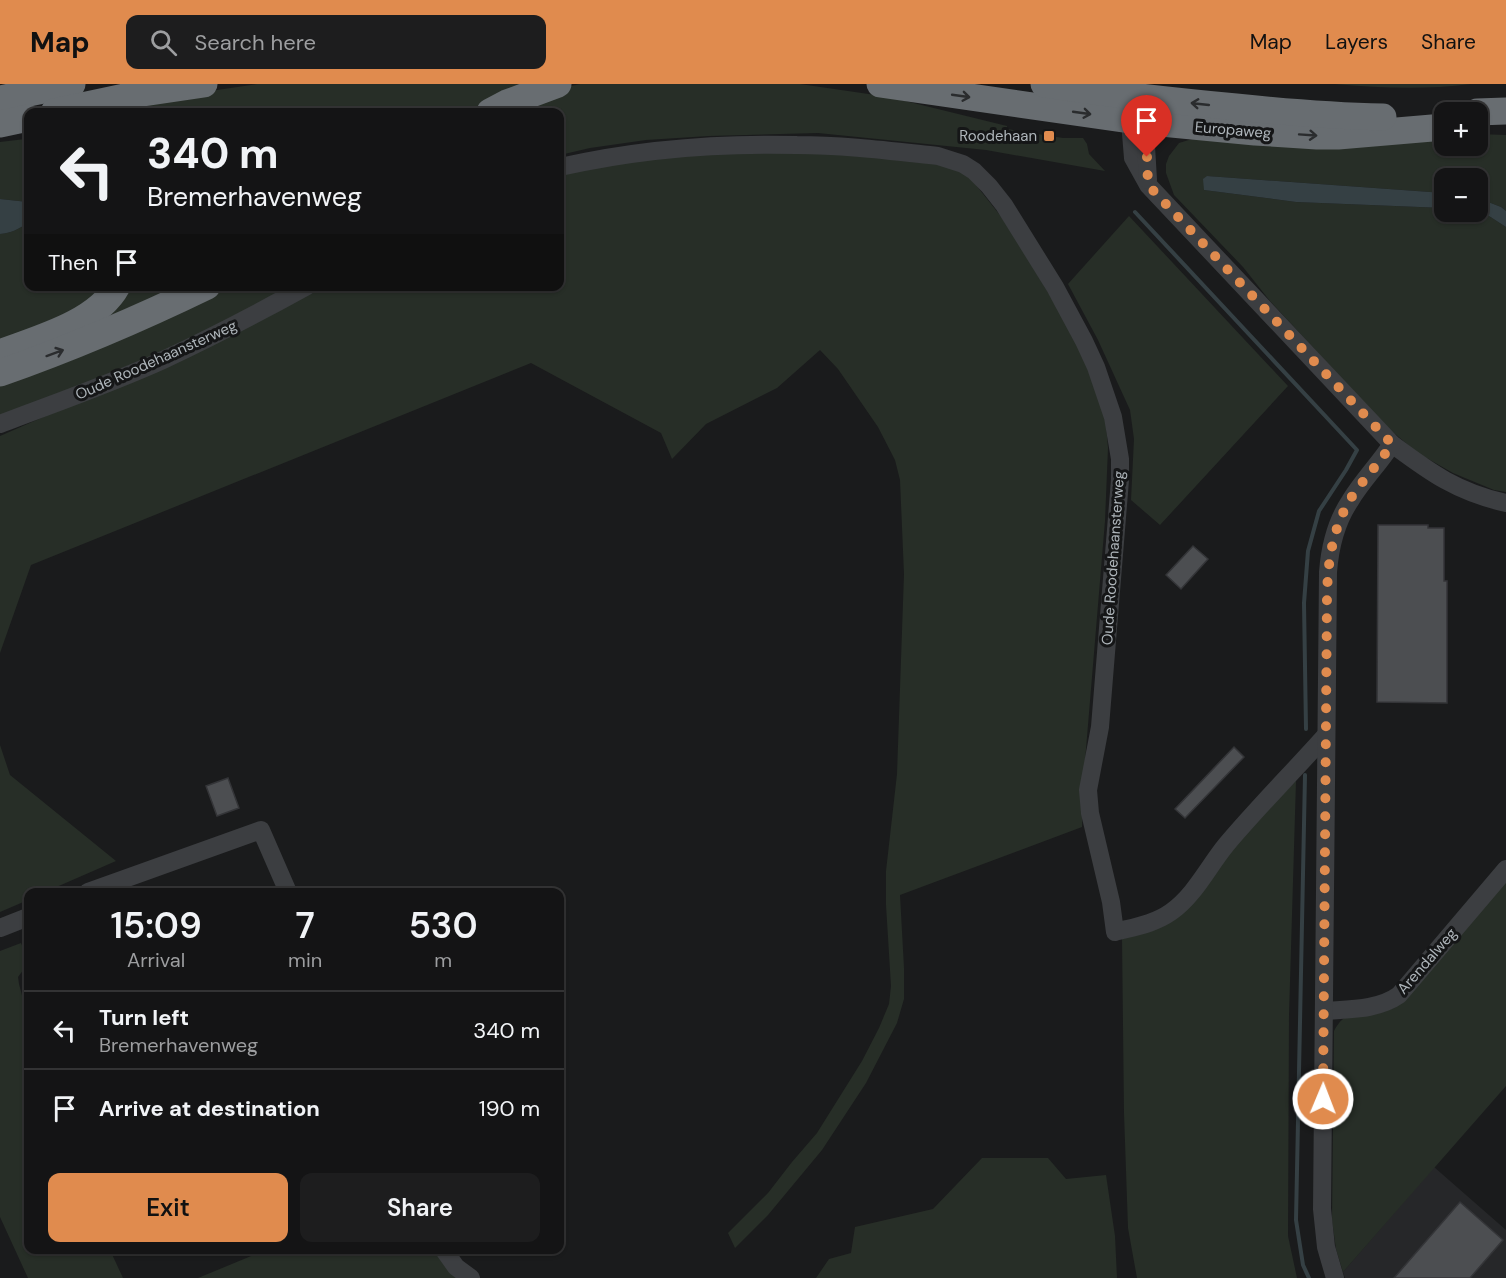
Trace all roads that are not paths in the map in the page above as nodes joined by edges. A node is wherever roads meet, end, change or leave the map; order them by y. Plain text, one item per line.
1 (72, 84) edge
2 (204, 84) edge
3 (558, 84) edge
4 (880, 84) edge
5 (1044, 84) edge
6 (0, 99) edge
7 (1136, 100) edge
8 (73, 108) edge
9 (499, 108) edge
10 (1434, 115) edge
11 (24, 119) edge
12 (0, 124) edge
13 (1434, 128) edge
14 (24, 135) edge
15 (0, 138) edge
16 (564, 166) edge
17 (113, 291) edge
18 (197, 291) edge
19 (298, 291) edge
20 (0, 353) edge
21 (0, 373) edge
22 (0, 424) edge
23 (1392, 444) junction
24 (1506, 503) edge
25 (1326, 735) junction
26 (1506, 869) edge
27 (99, 888) edge
28 (286, 888) edge
29 (24, 918) edge
30 (0, 928) edge
31 (1324, 1011) junction
32 (447, 1254) edge
33 (471, 1278) edge
34 (1335, 1278) edge

1 - 6 highway
2 - 8 highway
3 - 9 highway
4 -> 7 highway, Europaweg
5 - 7 highway, Europaweg
10 -> 7 highway, Europaweg
7 -> 13 highway, Europaweg
7 - 23 street
11 - 12 highway
14 - 15 highway
16 - 25 street, Oude Roodehaansterweg
17 - 20 highway
21 -> 18 highway
19 - 22 street, Oude Roodehaansterweg
23 - 24 street
23 - 25 street
25 - 31 street
26 - 31 street, Arendalweg
27 - 28 street
29 - 30 street
31 - 34 street
32 - 33 street

